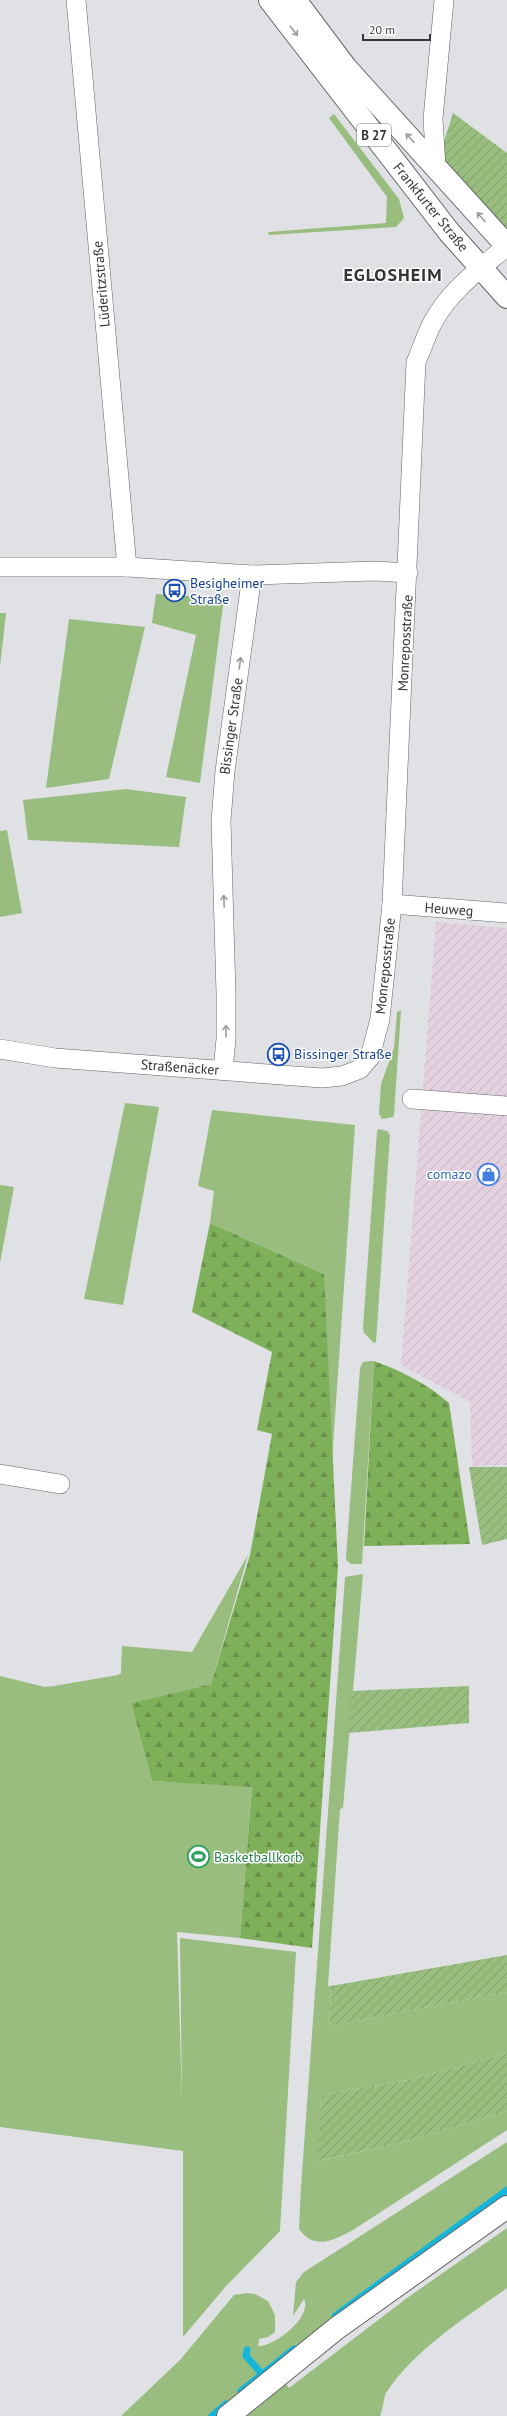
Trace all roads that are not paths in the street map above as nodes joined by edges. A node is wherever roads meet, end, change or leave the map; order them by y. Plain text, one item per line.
1 (76, 0) edge
2 (270, 0) edge
3 (295, 0) edge
4 (444, 0) edge
5 (436, 167) junction
6 (507, 246) edge
7 (481, 268) junction
8 (507, 297) edge
9 (0, 567) edge
10 (127, 567) junction
11 (408, 573) junction
12 (252, 575) junction
13 (392, 904) junction
14 (507, 913) edge
15 (0, 1049) edge
16 (360, 1068) joint
17 (223, 1070) junction
18 (412, 1099) dead end
19 (507, 1106) edge
20 (0, 1474) edge
21 (60, 1484) dead end
22 (507, 2207) edge
23 (228, 2416) edge

1 - 10 street, Lüderitzstraße
2 -> 7 main road, Frankfurter Straße / B 27
5 -> 3 main road, Frankfurter Straße / B 27
4 - 5 street
6 -> 5 main road, Frankfurter Straße / B 27
6 - 7 street, Monreposstraße
7 - 8 main road, Frankfurter Straße / B 27
7 - 11 street, Monreposstraße
9 - 10 street
10 - 12 street
11 - 12 street
11 - 13 street, Monreposstraße
17 -> 12 street, Bissinger Straße
13 - 14 street, Heuweg
13 - 16 street, Monreposstraße
15 - 17 street, Straßenäcker
16 - 17 street, Straßenäcker
18 - 19 street
20 - 21 street
22 - 23 main road

